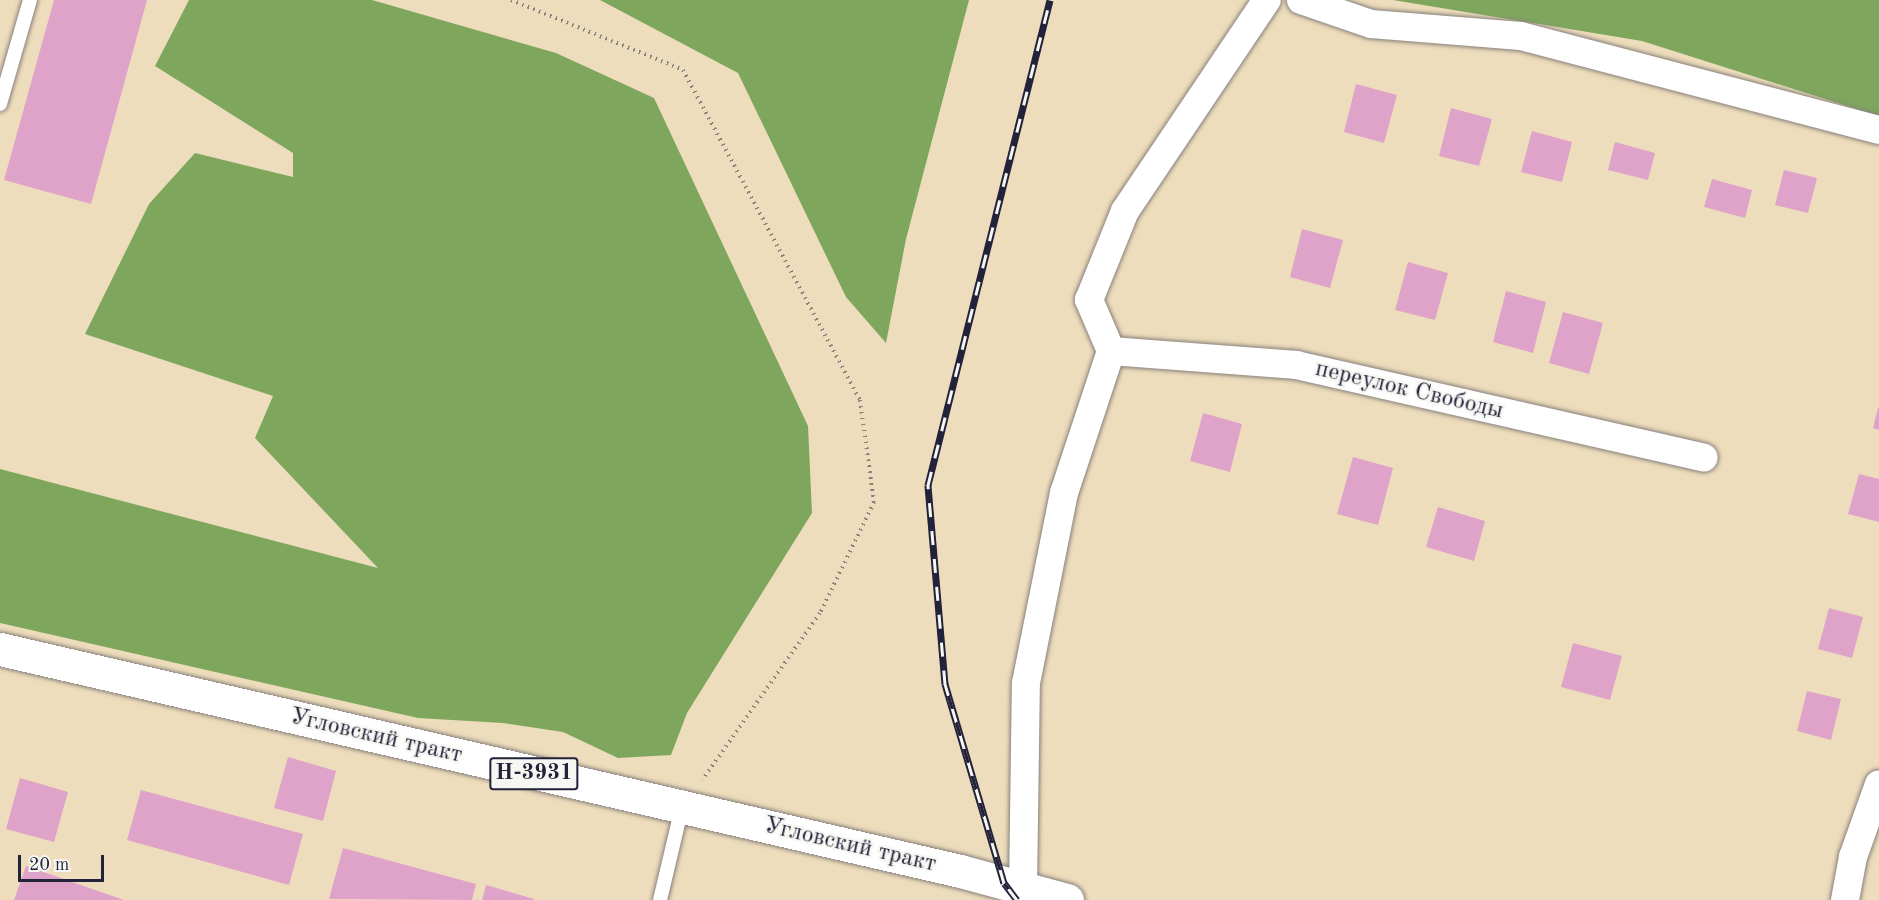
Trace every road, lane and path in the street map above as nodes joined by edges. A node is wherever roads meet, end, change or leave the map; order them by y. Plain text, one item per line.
1 (30, 0) edge
2 (511, 0) edge
3 (1267, 0) edge
4 (1300, 0) edge
5 (0, 104) edge
6 (1879, 130) edge
7 (1111, 351) junction
8 (1704, 458) dead end
9 (0, 649) edge
10 (1879, 785) edge
11 (682, 807) junction
12 (1023, 890) junction
13 (660, 900) edge
14 (1067, 900) edge
15 (1845, 900) edge

1 - 5 lane
2 - 11 path
3 - 7 street
4 - 6 street
7 - 8 street, переулок Свободы
7 - 12 street
9 - 11 highway, Угловский тракт / Н-3931
10 - 15 street
11 - 12 highway, Угловский тракт / Н-3931
11 - 13 lane
12 - 14 highway, Угловский тракт / Н-3931

